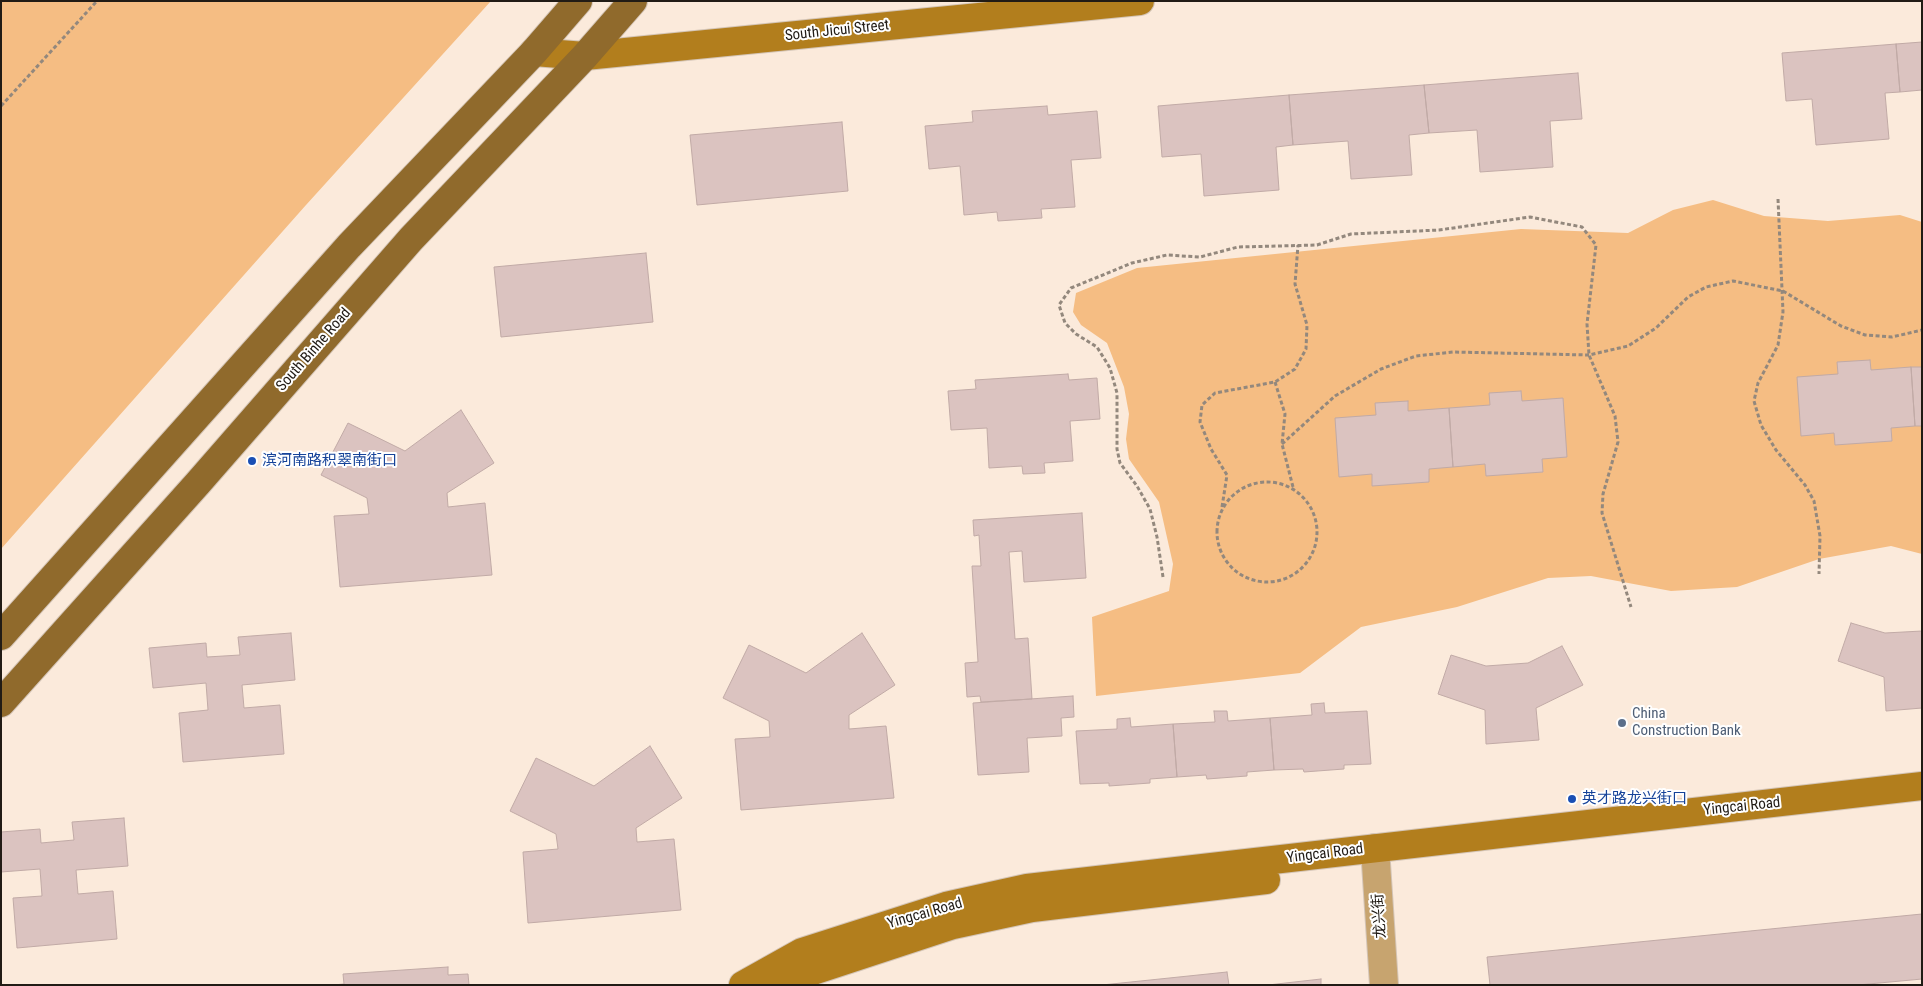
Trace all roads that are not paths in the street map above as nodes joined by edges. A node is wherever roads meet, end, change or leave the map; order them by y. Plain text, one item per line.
1 (578, 1) edge
2 (633, 1) edge
3 (1140, 1) edge
4 (534, 52) junction
5 (585, 56) junction
6 (1, 636) edge
7 (1, 703) edge
8 (1922, 786) edge
9 (1922, 804) edge
10 (1376, 857) junction
11 (743, 985) edge
12 (786, 985) edge
13 (1384, 985) edge

1 - 4 main road
2 - 5 main road, South Binhe Road
3 - 5 main road, South Jicui Street
4 - 5 main road, South Jicui Street
4 - 6 main road
5 - 7 main road, South Binhe Road
8 - 10 main road, Yingcai Road
9 - 10 main road, Yingcai Road
10 - 11 main road, Yingcai Road
10 - 12 main road, Yingcai Road
10 - 13 street, 龙兴街

